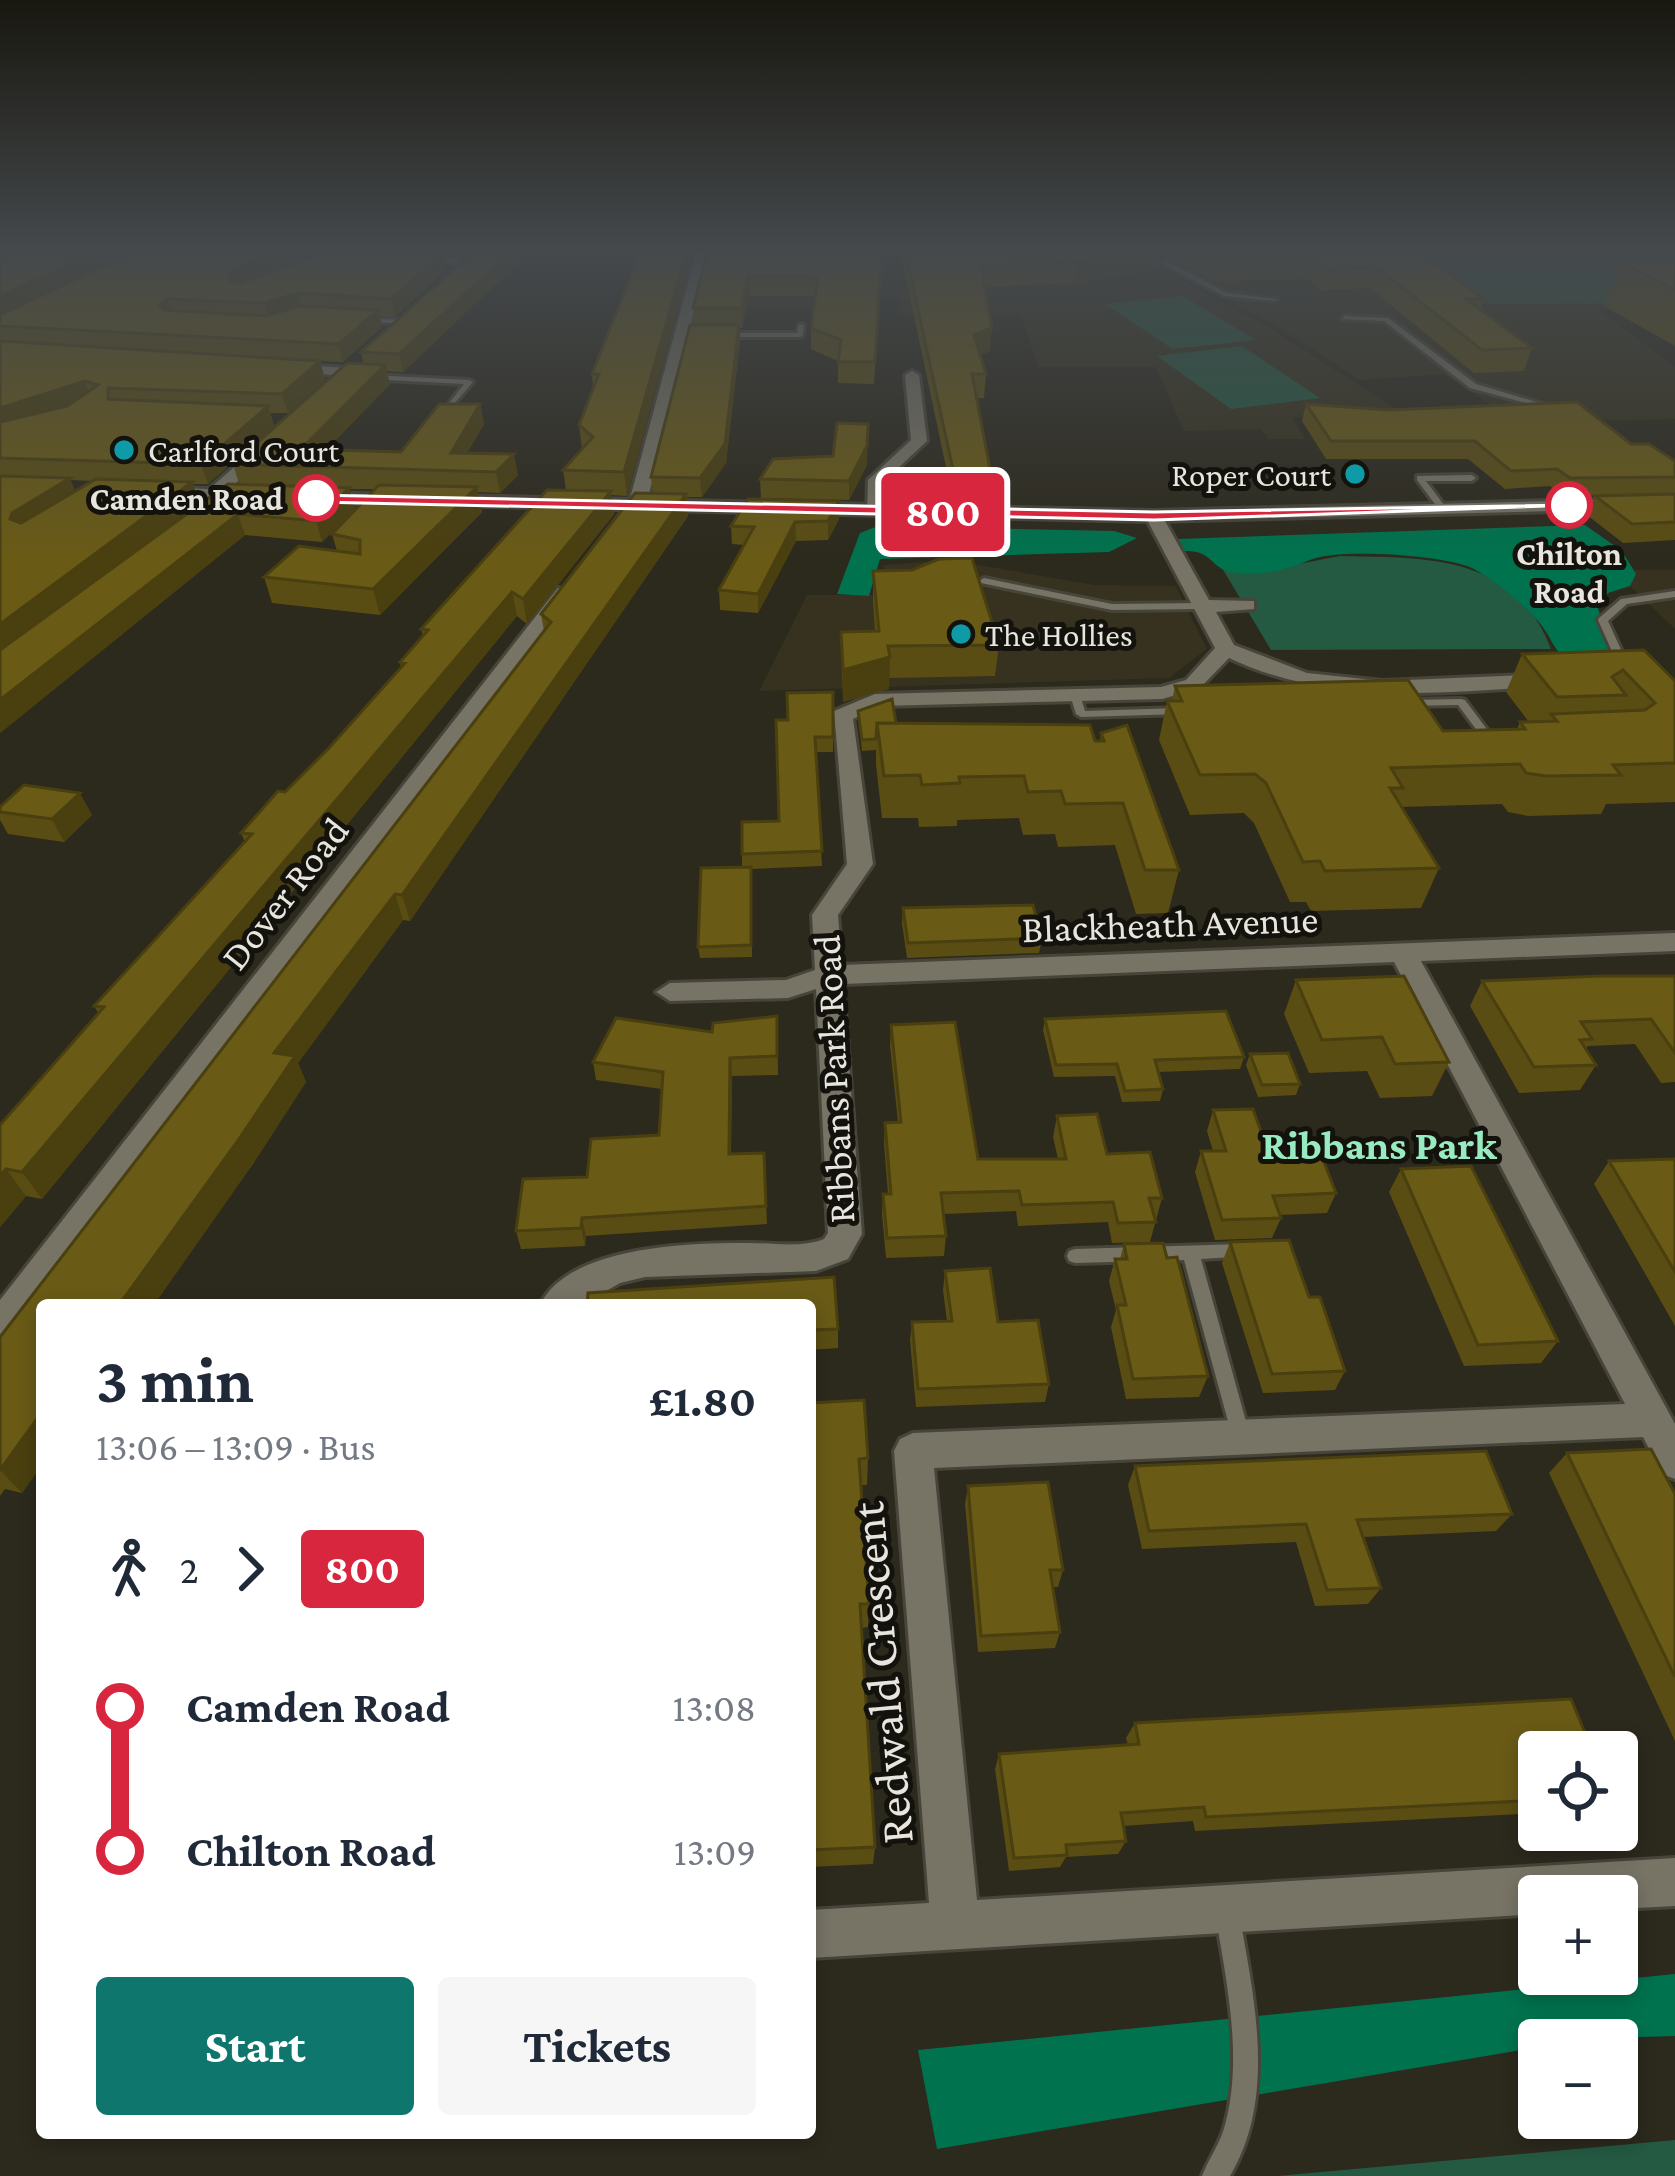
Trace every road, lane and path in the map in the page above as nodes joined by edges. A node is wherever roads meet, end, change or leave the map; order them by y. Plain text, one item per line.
1 (676, 352) edge
2 (1428, 352) edge
3 (362, 359) edge
4 (256, 366) edge
5 (347, 374) junction
6 (912, 375) dead end
7 (328, 390) edge
8 (454, 402) edge
9 (1560, 409) edge
10 (278, 436) edge
11 (1472, 478) dead end
12 (133, 491) edge
13 (221, 494) junction
14 (271, 496) edge
15 (293, 497) edge
16 (379, 500) junction
17 (1675, 503) edge
18 (1443, 509) junction
19 (873, 510) junction
20 (628, 512) junction
21 (1154, 516) junction
22 (364, 517) edge
23 (195, 521) edge
24 (587, 562) edge
25 (984, 581) edge
26 (1675, 594) edge
27 (1247, 605) dead end
28 (1203, 606) junction
29 (1226, 649) junction
30 (1633, 676) joint
31 (1390, 704) edge
32 (1078, 705) junction
33 (1200, 710) edge
34 (1088, 734) edge
35 (1516, 745) edge
36 (1675, 942) edge
37 (1403, 953) junction
38 (829, 975) junction
39 (670, 992) dead end
40 (1254, 1250) edge
41 (1191, 1253) junction
42 (1076, 1256) dead end
43 (562, 1299) edge
44 (0, 1328) edge
45 (1652, 1420) junction
46 (1241, 1436) junction
47 (1675, 1461) edge
48 (1675, 1882) edge
49 (1227, 1909) junction
50 (955, 1926) junction
51 (816, 1934) edge
52 (1214, 2176) edge

1 - 20 street
2 - 9 lane
3 - 5 street
4 - 5 street
5 - 7 street
5 - 8 lane
6 - 19 street
10 - 13 street
11 - 18 lane
12 - 13 street
13 - 14 street
13 - 23 street
15 - 16 street
16 - 20 street
16 - 22 street
17 - 18 street
18 - 21 street
19 - 20 street
19 - 21 street
21 - 28 street
24 - 44 street, Dover Road
25 - 28 lane
26 - 30 lane
27 - 28 street
28 - 29 street
29 - 30 street
29 - 32 street, Ribbans Park Road
31 - 35 lane
32 - 33 lane
32 - 34 lane
32 - 38 street, Ribbans Park Road
36 - 37 street, Blackheath Avenue
37 - 38 street, Blackheath Avenue
37 - 45 street
38 - 39 street, Blackheath Avenue
38 - 43 street, Ribbans Park Road
40 - 41 lane
41 - 42 lane
41 - 46 lane
45 - 46 street, Redwald Crescent
45 - 47 street
46 - 50 street, Redwald Crescent
48 - 49 street
49 - 50 street
49 - 52 lane
50 - 51 street

